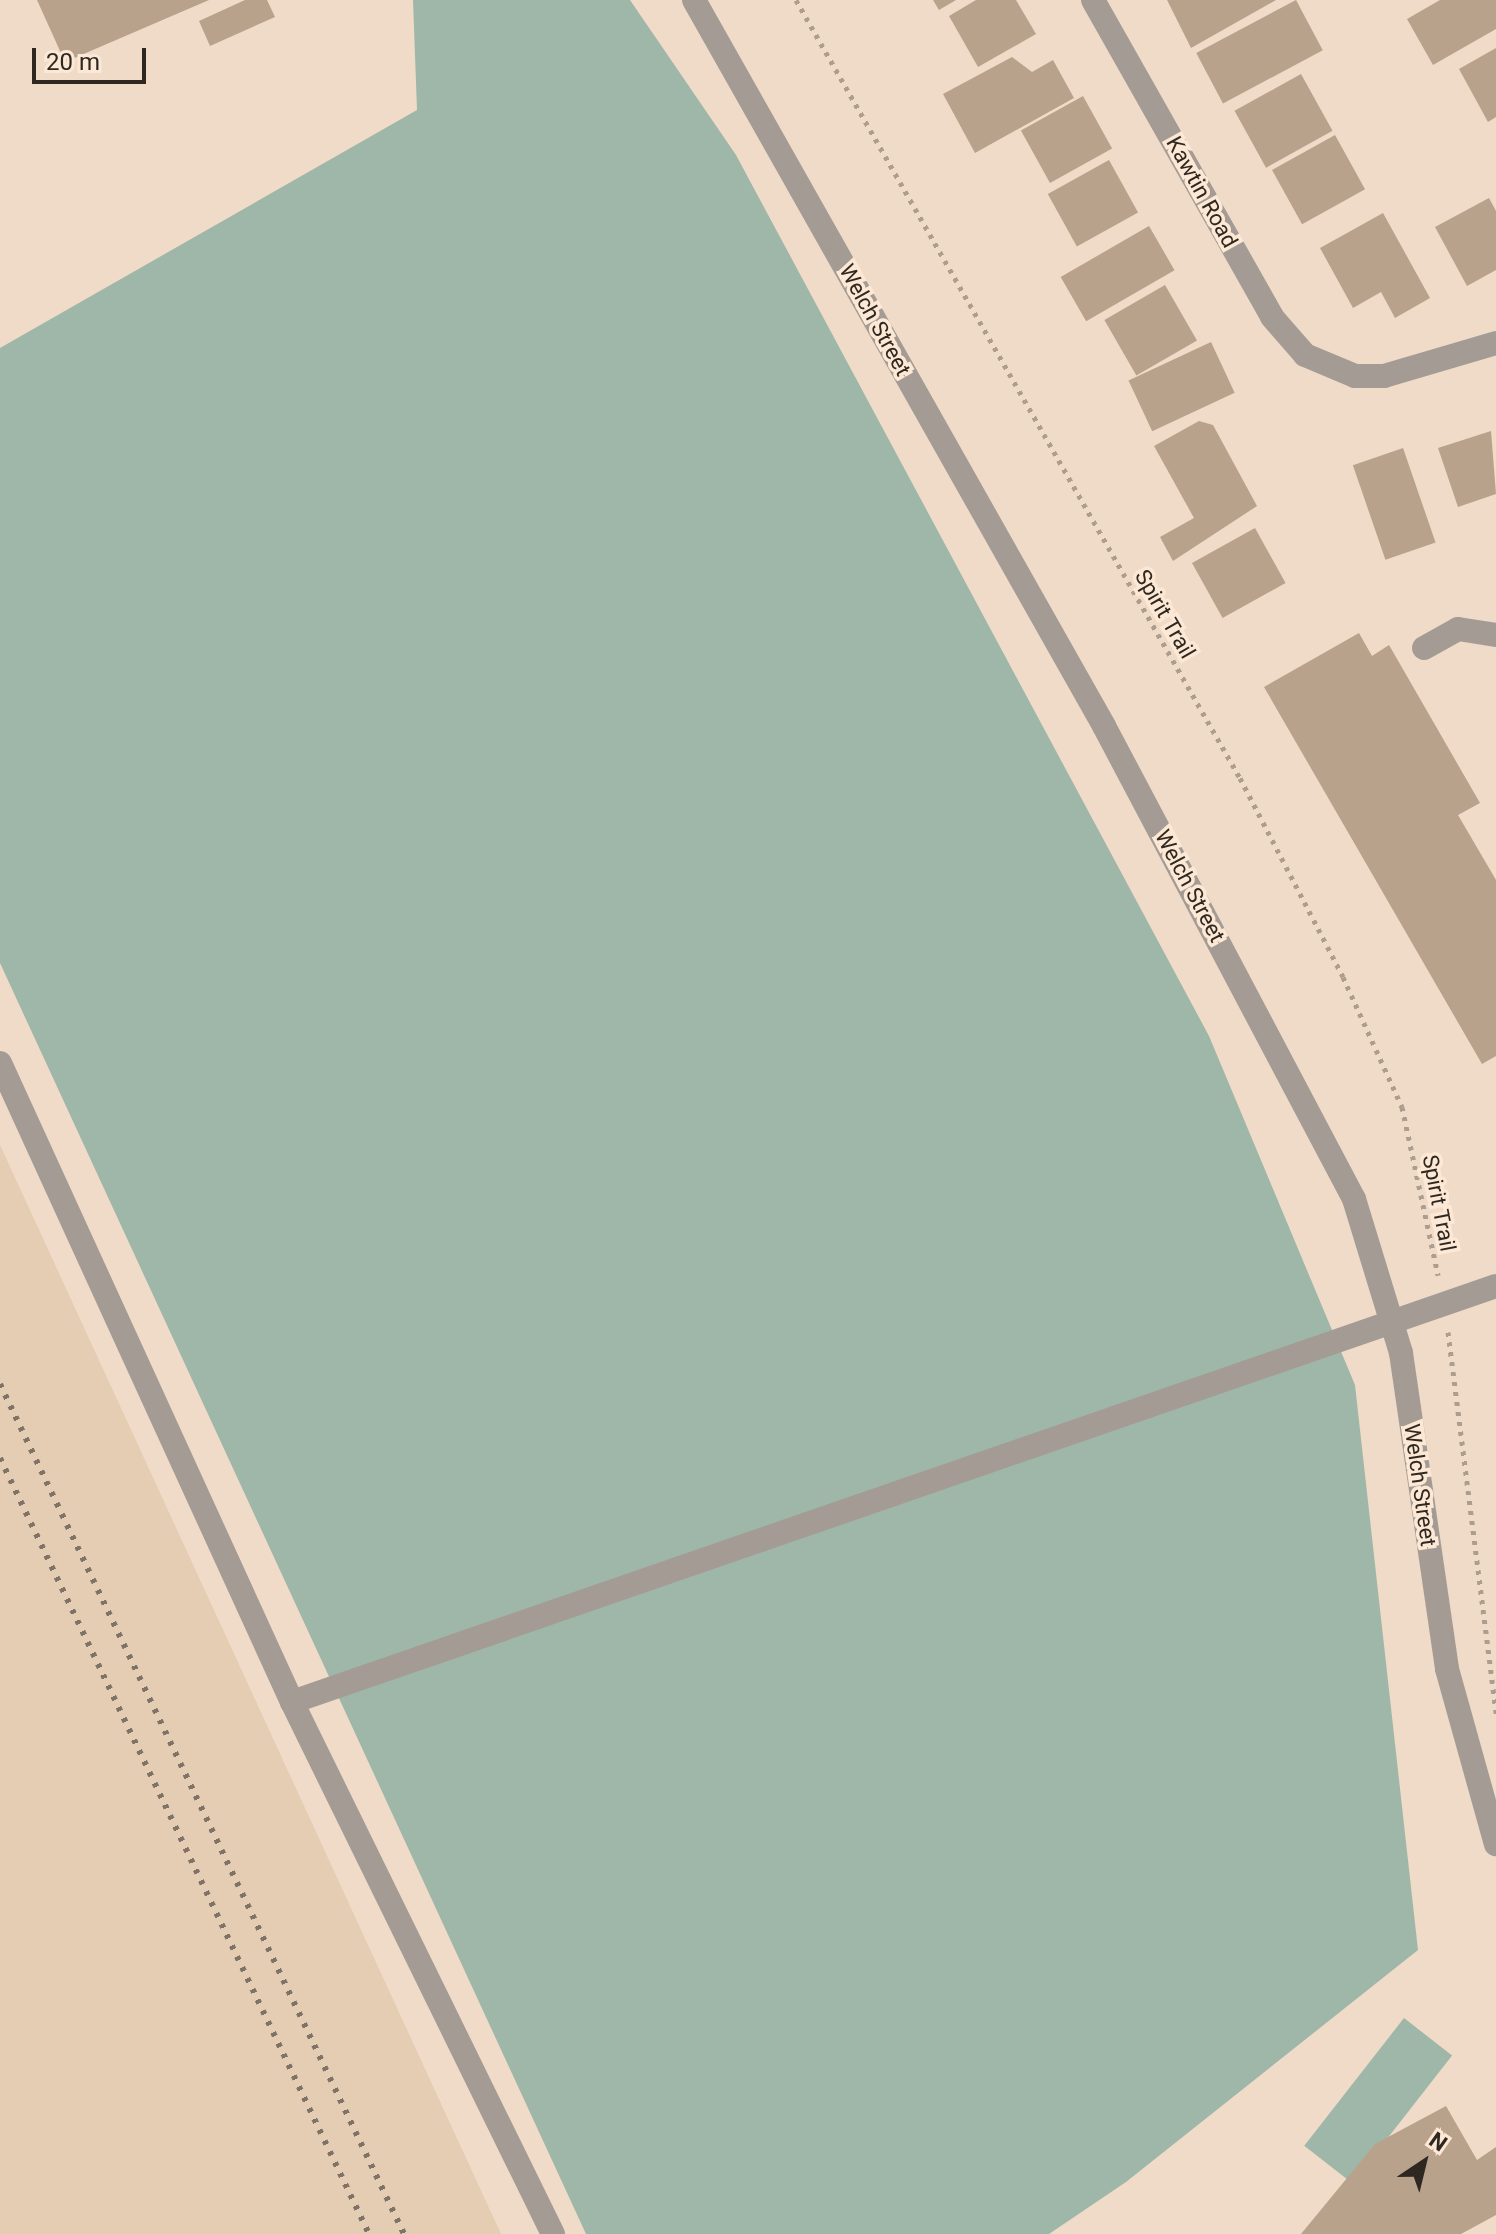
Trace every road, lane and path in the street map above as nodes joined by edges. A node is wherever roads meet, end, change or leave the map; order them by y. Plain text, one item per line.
1 (694, 0) edge
2 (797, 0) edge
3 (1093, 0) edge
4 (1496, 343) edge
5 (1496, 635) edge
6 (1424, 648) dead end
7 (0, 1063) edge
8 (1437, 1273) dead end
9 (1496, 1286) edge
10 (1394, 1320) junction
11 (1447, 1329) dead end
12 (292, 1702) junction
13 (1496, 1714) edge
14 (1496, 1844) edge
15 (553, 2234) edge

1 - 10 street, Welch Street
2 - 8 path, Spirit Trail
3 - 4 street, Kawtin Road
5 - 6 street
7 - 12 street
9 - 10 street
10 - 12 street
10 - 14 street, Welch Street
11 - 13 path
12 - 15 street

